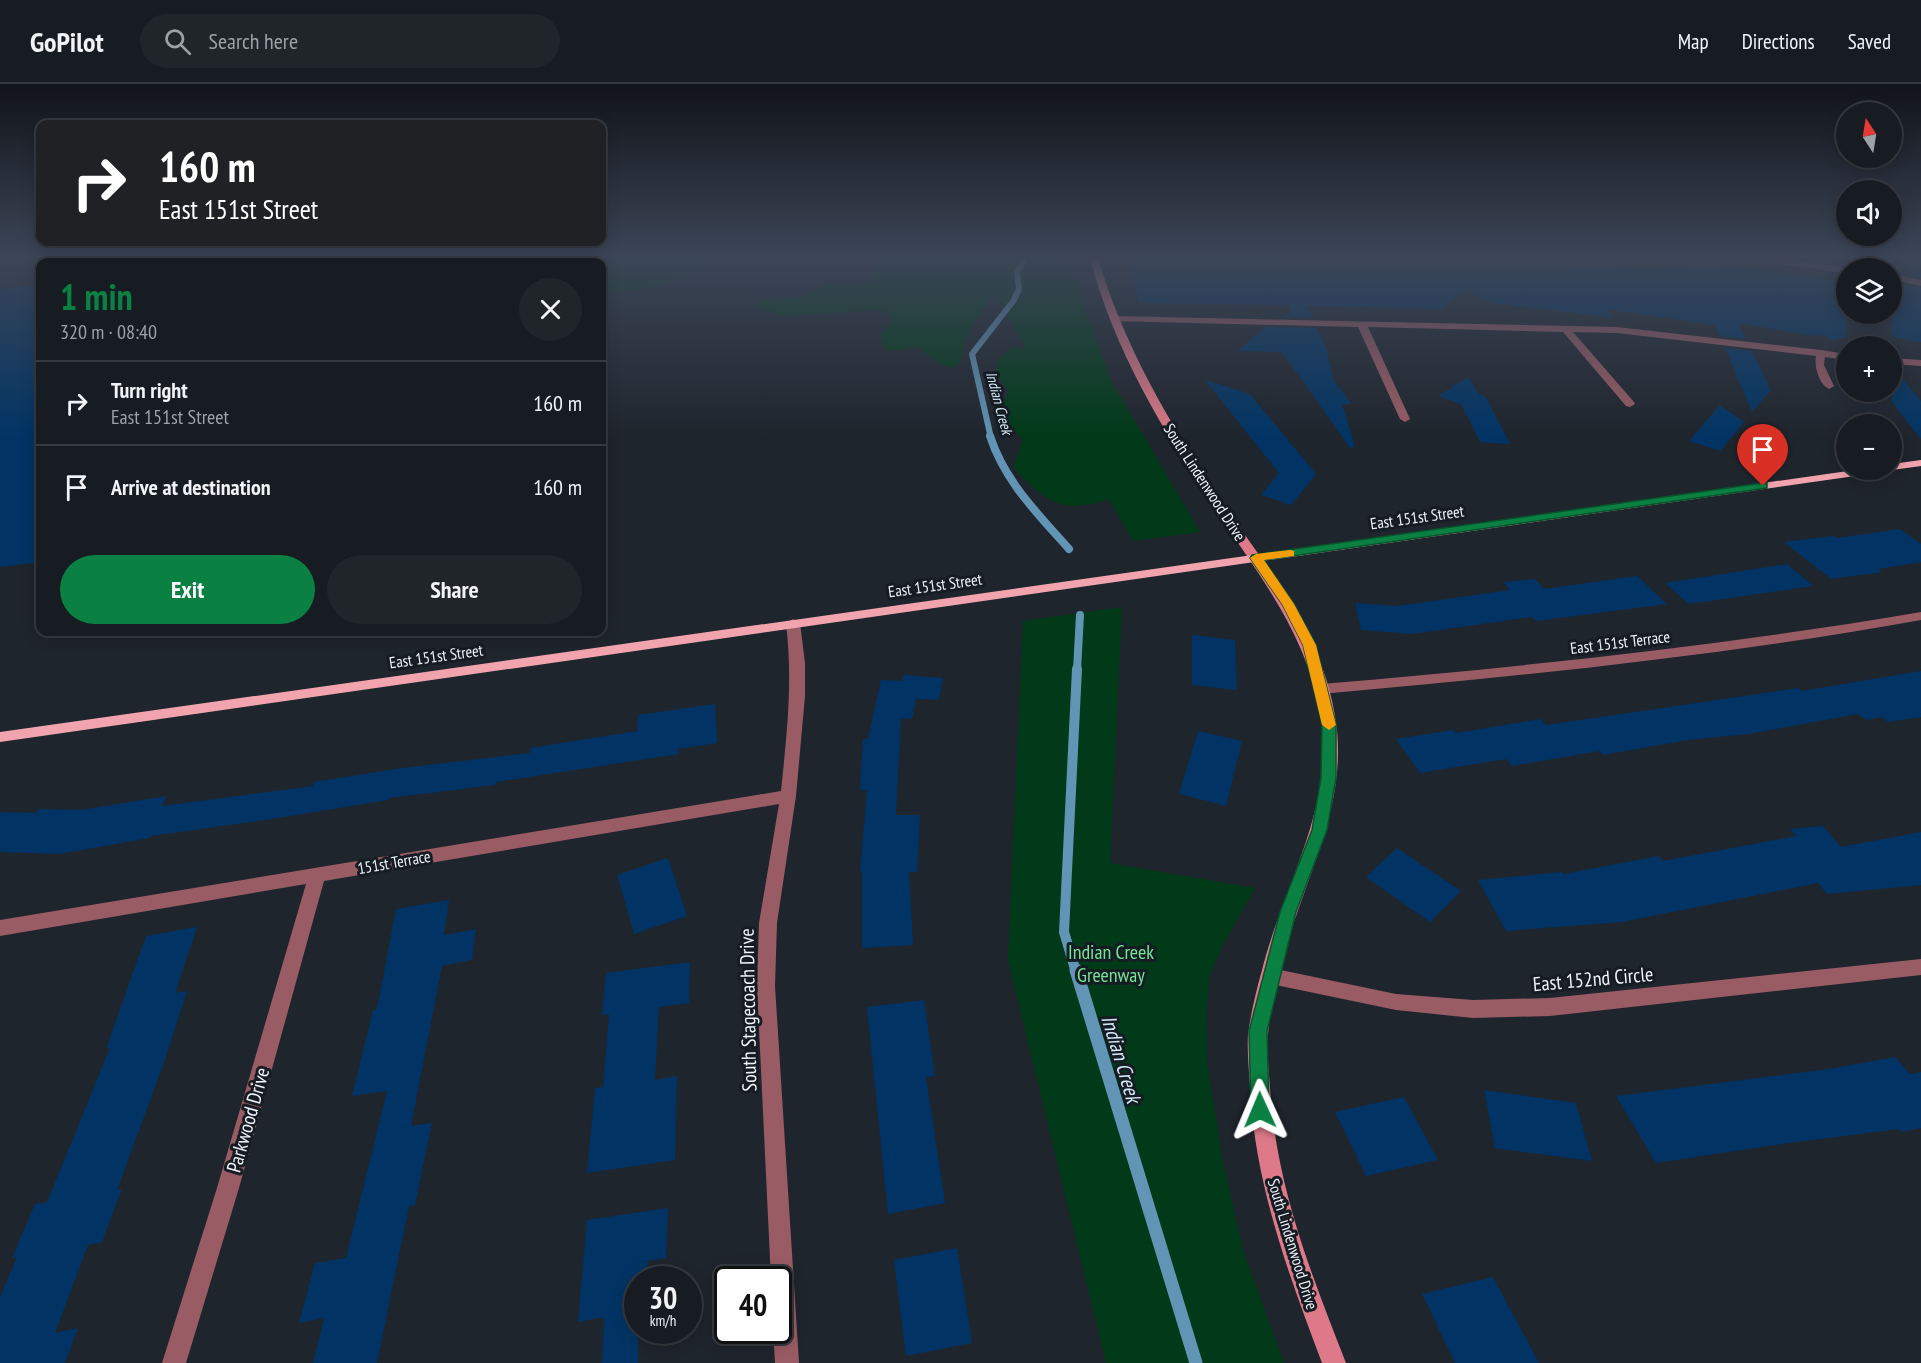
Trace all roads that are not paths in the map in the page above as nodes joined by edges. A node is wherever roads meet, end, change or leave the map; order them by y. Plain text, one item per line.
1 (1115, 319) joint
2 (1361, 323) junction
3 (1564, 328) junction
4 (1821, 354) junction
5 (1836, 356) edge
6 (1902, 362) edge
7 (1921, 363) edge
8 (1829, 386) dead end
9 (1630, 404) dead end
10 (1405, 419) dead end
11 (1921, 463) edge
12 (1902, 466) edge
13 (1836, 476) edge
14 (1256, 558) junction
15 (1921, 616) edge
16 (793, 623) junction
17 (1321, 689) junction
18 (0, 737) edge
19 (788, 796) junction
20 (317, 875) junction
21 (0, 928) edge
22 (1921, 967) edge
23 (1270, 976) junction
24 (174, 1363) edge
25 (787, 1363) edge
26 (1334, 1363) edge

1 - 2 street
1 - 14 street, South Lindenwood Drive
2 - 3 street
2 - 10 street
3 - 4 street
3 - 9 street
4 - 5 street
4 - 8 street
6 - 7 street
11 - 12 main road
13 - 14 main road, East 151st Street
14 - 16 main road, East 151st Street
14 - 17 street, South Lindenwood Drive
15 - 17 street, East 151st Terrace
16 - 18 main road, East 151st Street
16 - 19 street, South Stagecoach Drive
17 - 23 street, South Lindenwood Drive
19 - 20 street, 151st Terrace
19 - 25 street, South Stagecoach Drive
20 - 21 street, 151st Terrace
20 - 24 street, Parkwood Drive
22 - 23 street, East 152nd Circle
23 - 26 street, South Lindenwood Drive

